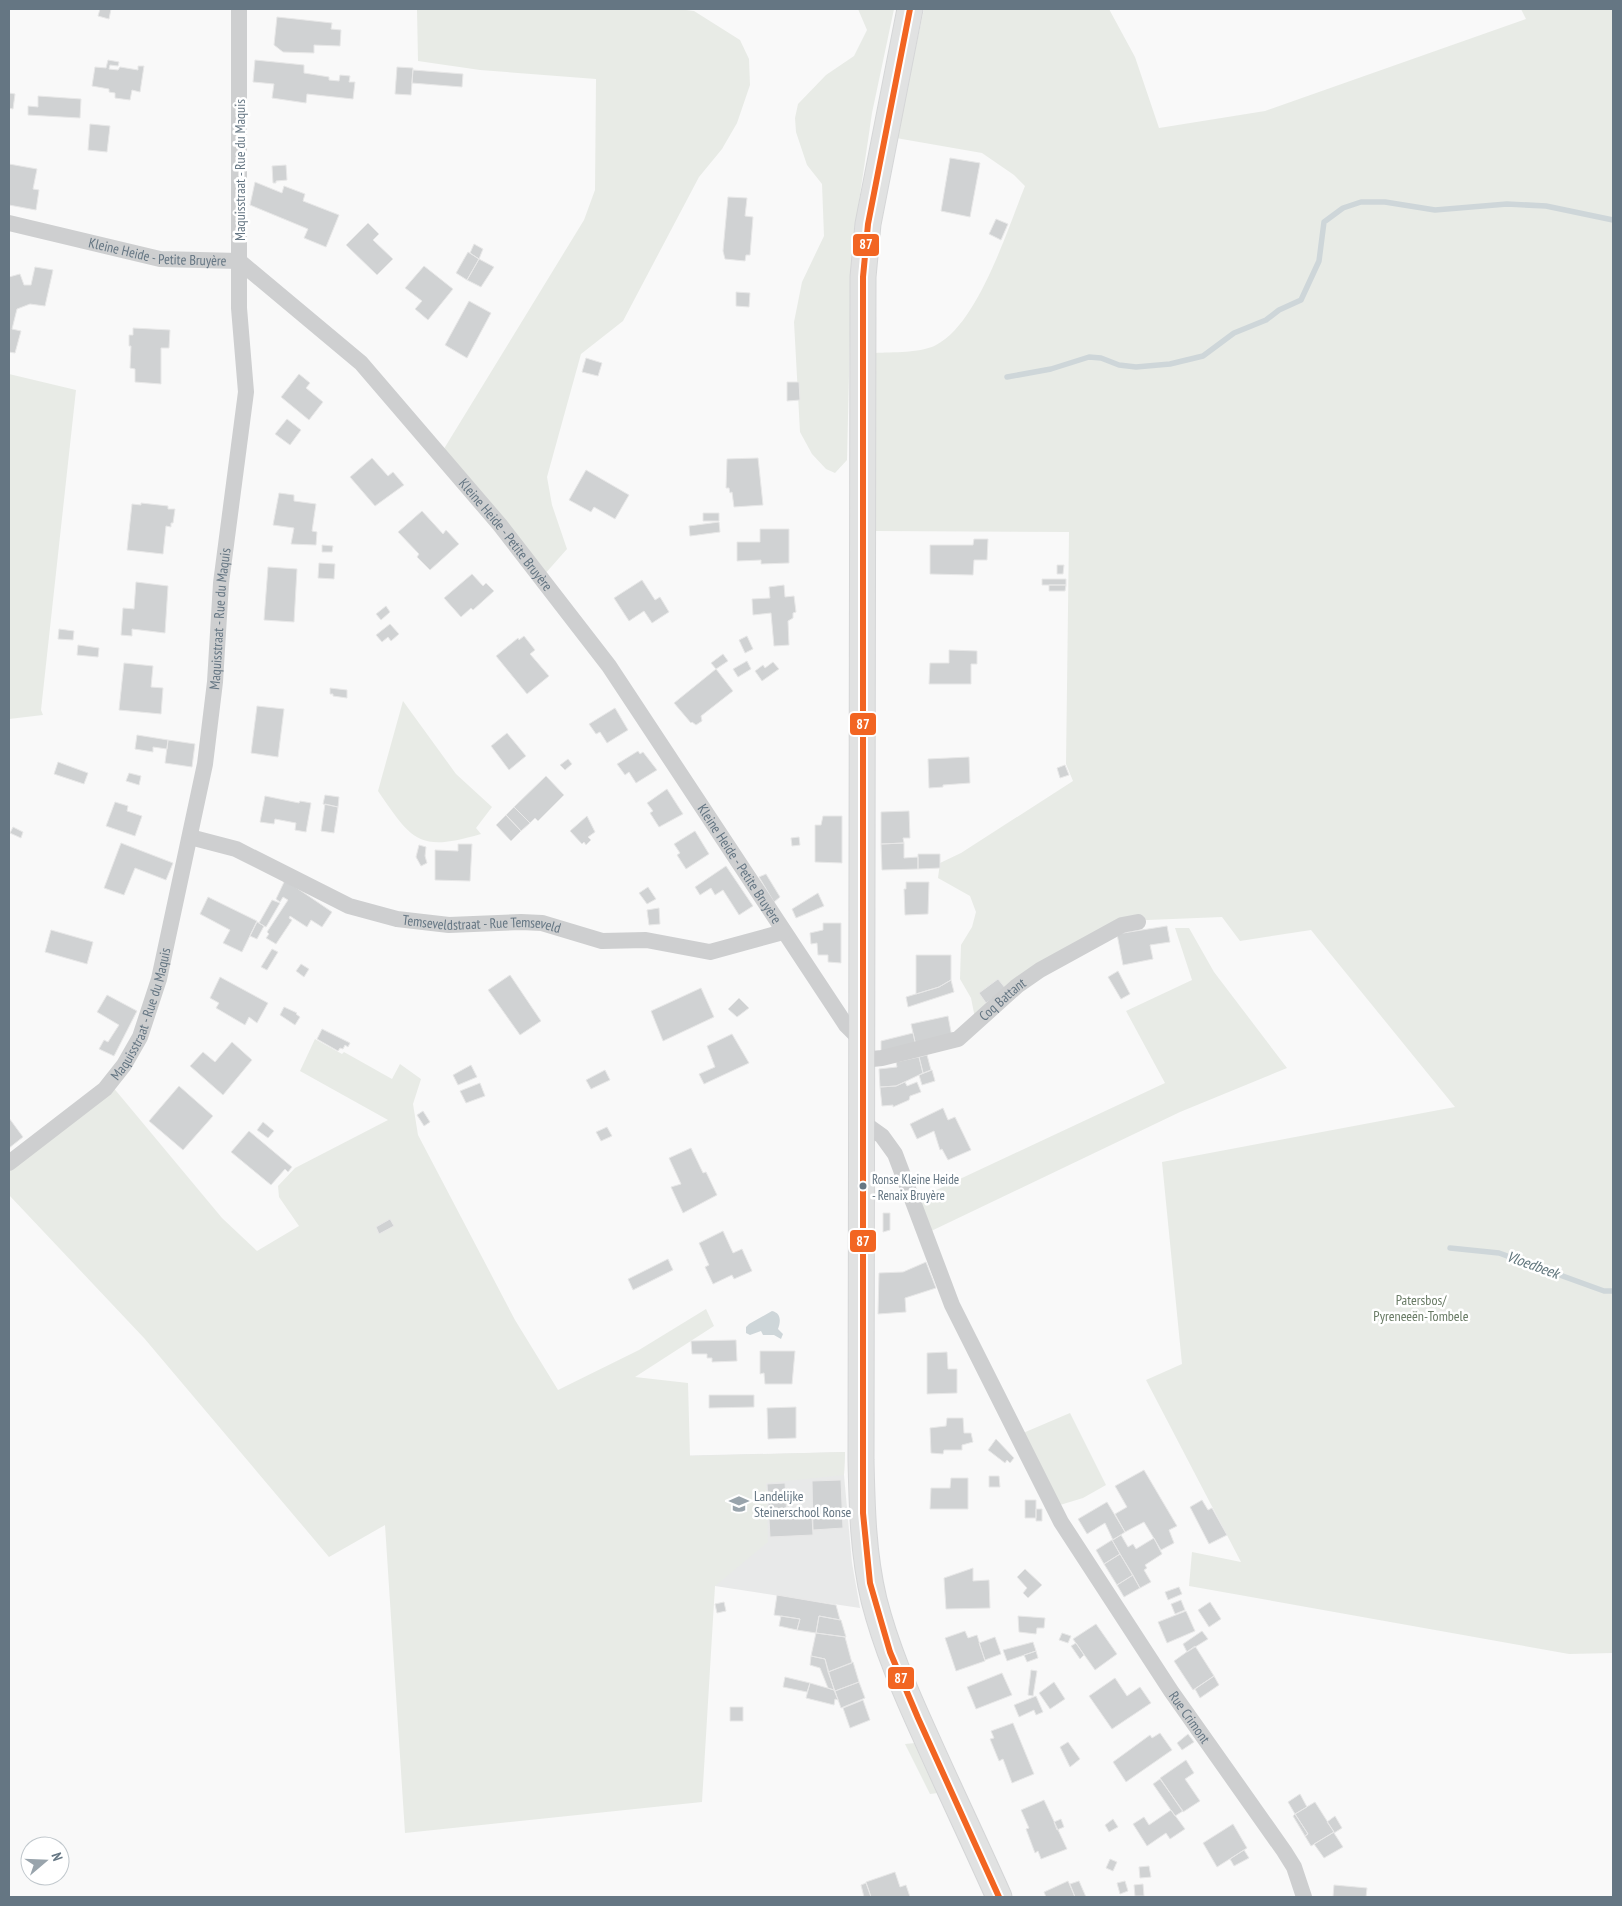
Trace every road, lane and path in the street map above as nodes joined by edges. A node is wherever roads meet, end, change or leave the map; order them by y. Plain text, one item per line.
1 (239, 9) edge
2 (910, 9) edge
3 (9, 223) edge
4 (239, 261) junction
5 (190, 837) junction
6 (1138, 922) dead end
7 (783, 932) junction
8 (862, 1050) junction
9 (861, 1121) junction
10 (9, 1163) edge
11 (999, 1897) edge
12 (1304, 1897) edge

1 - 4 street, Maquisstraat - Rue du Maquis
2 - 8 main road
3 - 4 street, Kleine Heide - Petite Bruyère
4 - 5 street, Maquisstraat - Rue du Maquis
4 - 7 street, Kleine Heide - Petite Bruyère
5 - 7 street, Temseveldstraat - Rue Temseveld
5 - 10 street, Maquisstraat - Rue du Maquis
6 - 8 street, Coq Battant
7 - 8 street, Kleine Heide - Petite Bruyère
8 - 9 main road
9 - 11 main road
9 - 12 street, Rue Crimont

